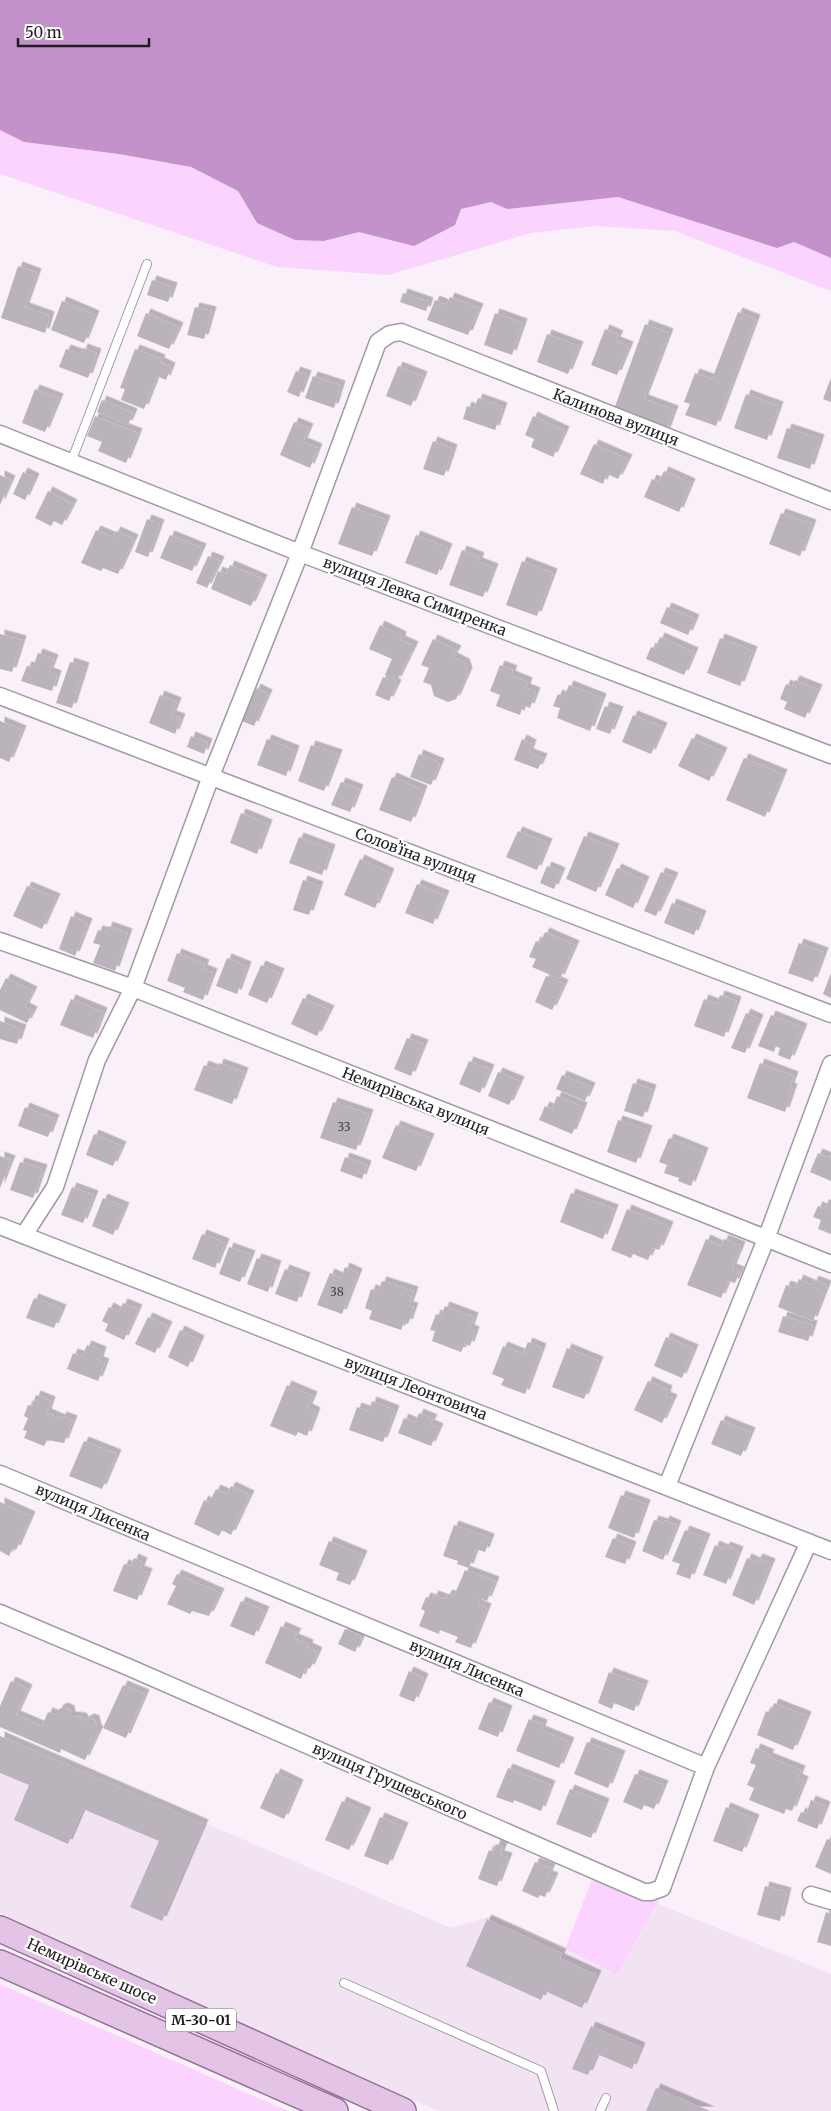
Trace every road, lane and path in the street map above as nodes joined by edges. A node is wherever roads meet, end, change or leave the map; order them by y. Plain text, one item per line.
1 (146, 264) dead end
2 (0, 434) edge
3 (70, 462) junction
4 (831, 501) edge
5 (300, 553) junction
6 (0, 696) edge
7 (831, 755) edge
8 (211, 776) junction
9 (0, 941) edge
10 (133, 988) junction
11 (831, 1014) edge
12 (831, 1064) edge
13 (0, 1226) edge
14 (24, 1235) junction
15 (766, 1239) junction
16 (831, 1264) edge
17 (0, 1474) edge
18 (667, 1486) junction
19 (809, 1542) junction
20 (831, 1551) edge
21 (0, 1613) edge
22 (706, 1767) junction
23 (811, 1895) dead end
24 (831, 1901) edge
25 (0, 1929) edge
26 (0, 1963) edge
27 (344, 1983) dead end
28 (606, 2098) dead end
29 (335, 2111) edge
30 (403, 2111) edge
31 (554, 2111) edge
32 (600, 2111) edge

1 - 3 lane
2 - 3 street, вулиця Левка Симиренка
3 - 5 street, вулиця Левка Симиренка
4 - 5 street, Калинова вулиця
5 - 7 street, вулиця Левка Симиренка
5 - 8 street
6 - 8 street, Соловʼїна вулиця
8 - 10 street
8 - 11 street, Соловʼїна вулиця
9 - 10 street, Немирівська вулиця
10 - 14 street
10 - 15 street, Немирівська вулиця
12 - 15 street
13 - 14 street, вулиця Леонтовича
14 - 18 street, вулиця Леонтовича
15 - 16 street, Немирівська вулиця
15 - 18 street
17 - 22 street, вулиця Лисенка
18 - 19 street, вулиця Леонтовича
19 - 20 street, вулиця Леонтовича
19 - 22 street
21 - 22 street, вулиця Грушевського
23 - 24 street
25 - 30 main road, Немирівське шосе / М-30-01
26 - 29 main road, Немирівське шосе / М-30-01
27 - 31 lane
28 - 32 lane

